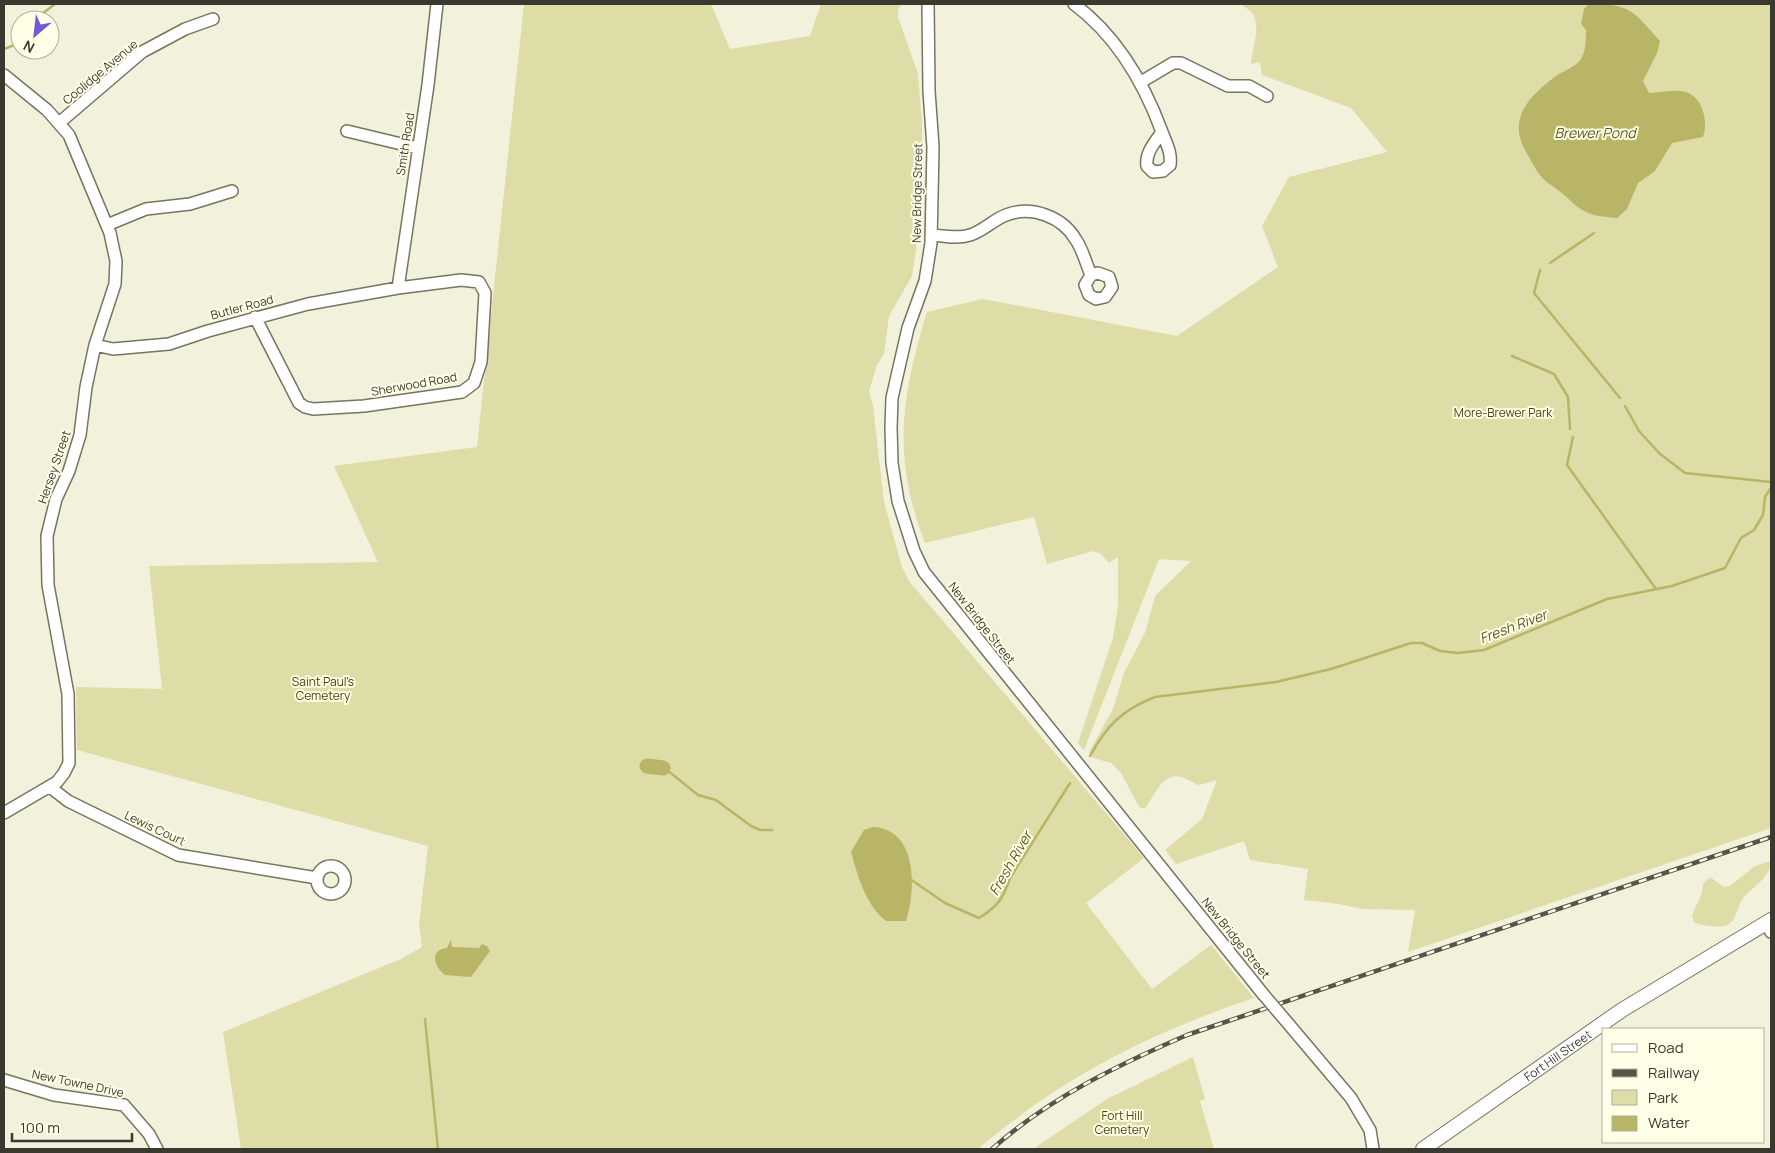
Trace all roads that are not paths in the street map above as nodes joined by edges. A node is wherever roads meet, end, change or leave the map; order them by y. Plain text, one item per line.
1 (437, 4) edge
2 (928, 4) edge
3 (1074, 4) edge
4 (213, 19) dead end
5 (4, 75) edge
6 (1141, 82) junction
7 (1267, 96) dead end
8 (60, 123) junction
9 (347, 131) dead end
10 (1162, 132) dead end
11 (418, 148) junction
12 (232, 191) dead end
13 (107, 225) junction
14 (932, 235) junction
15 (1091, 275) dead end
16 (398, 288) junction
17 (255, 317) junction
18 (95, 345) junction
19 (50, 787) junction
20 (4, 813) edge
21 (317, 878) dead end
22 (1770, 925) edge
23 (4, 1080) edge
24 (1373, 1148) edge
25 (157, 1149) edge
26 (1424, 1149) edge

1 - 11 street, Smith Road
2 - 14 street, New Bridge Street
3 - 6 street
4 - 8 street, Coolidge Avenue
5 - 8 street, Hersey Street
6 - 7 street
6 - 10 street
8 - 13 street, Hersey Street
9 - 11 street
11 - 16 street, Smith Road
12 - 13 street
13 - 18 street, Hersey Street
14 - 15 street
14 - 24 street, New Bridge Street, bridge
16 - 17 street, Butler Road
16 - 17 street, Sherwood Road
17 - 18 street, Butler Road
18 - 19 street, Hersey Street
19 - 20 street, Hersey Street
19 - 21 street, Lewis Court
22 - 26 main road, Fort Hill Street
23 - 25 street, New Towne Drive

